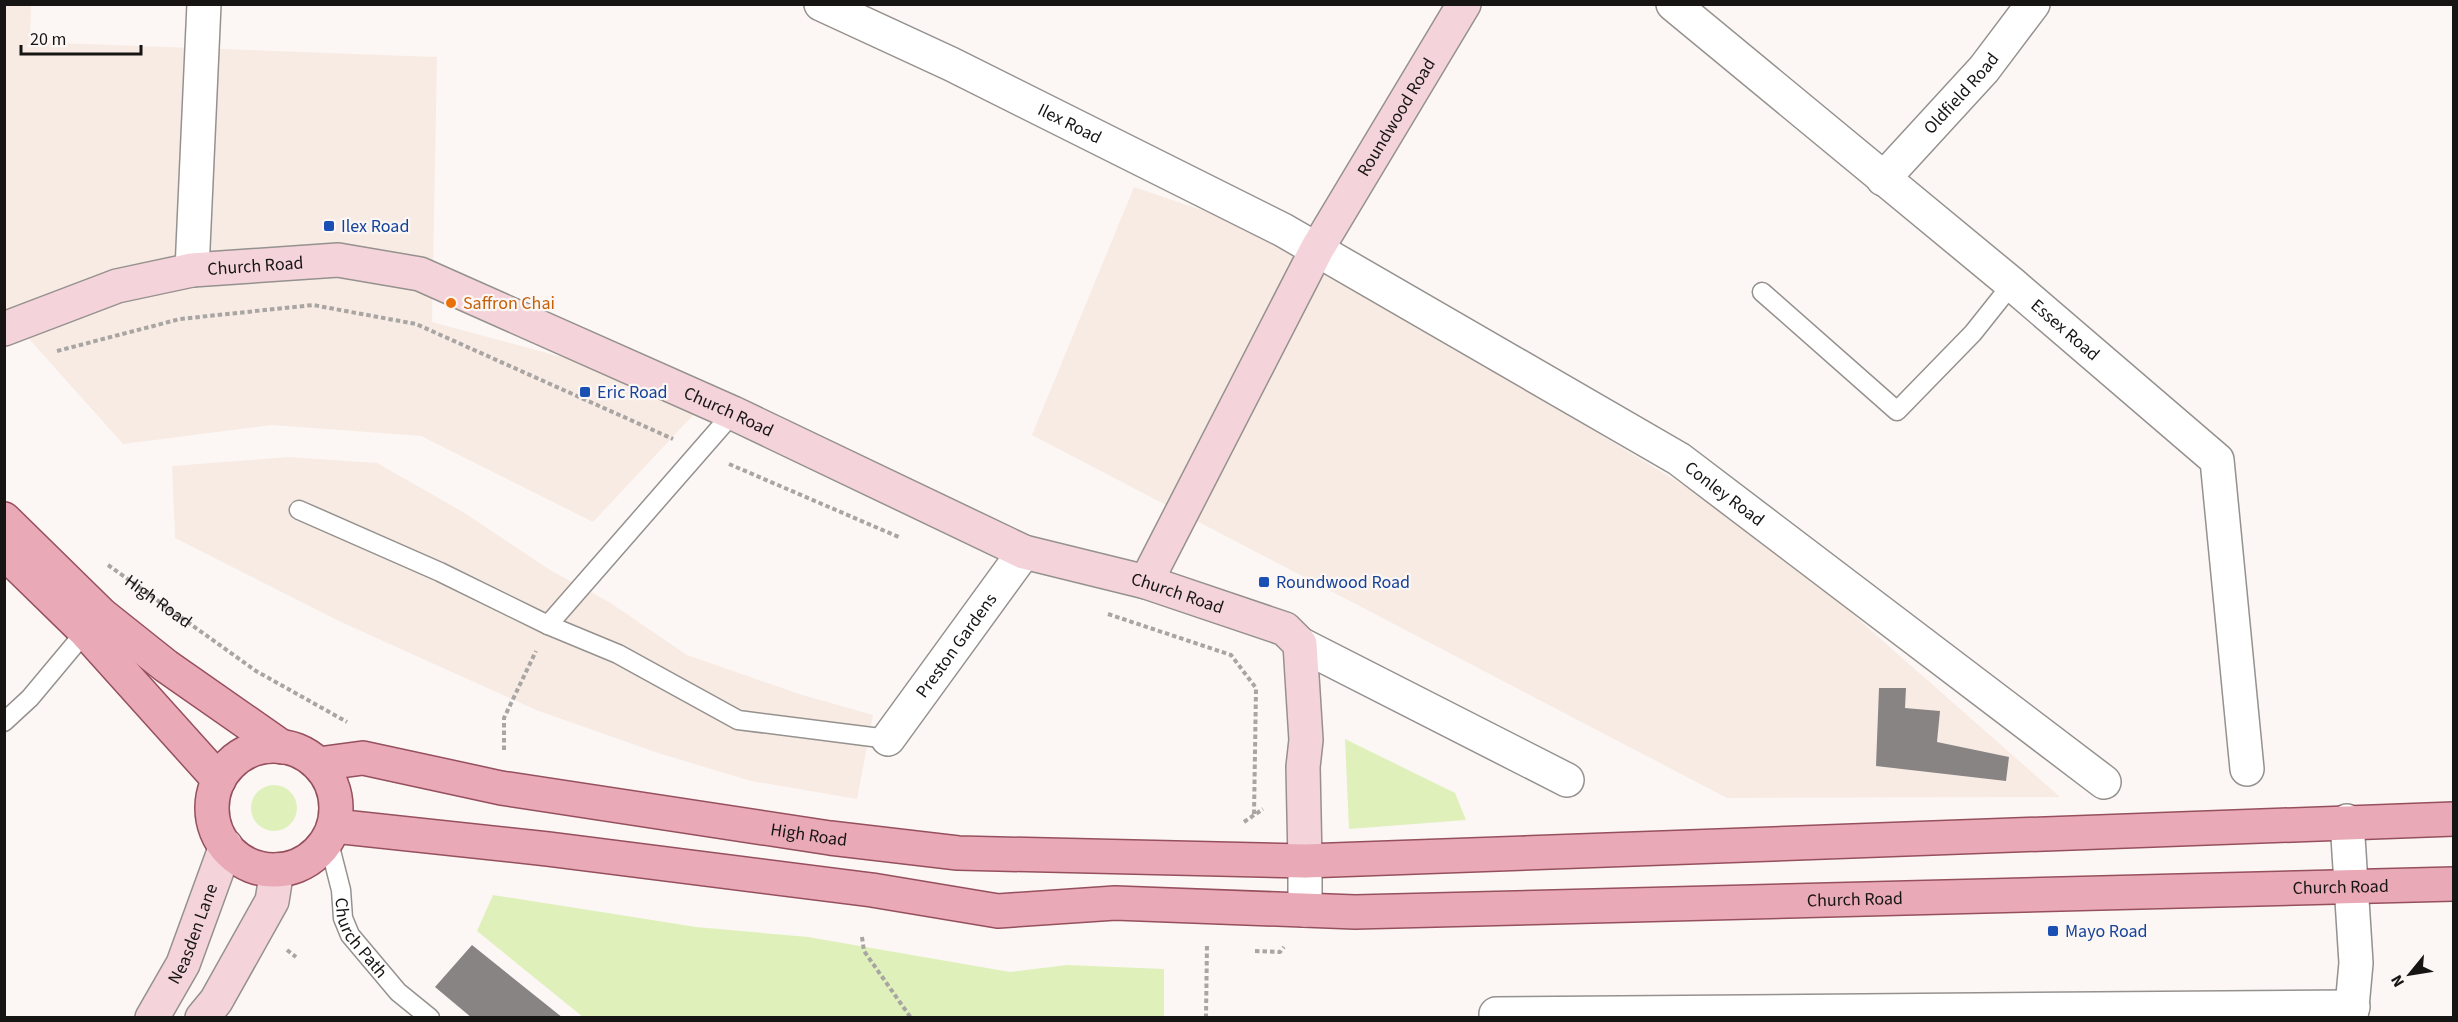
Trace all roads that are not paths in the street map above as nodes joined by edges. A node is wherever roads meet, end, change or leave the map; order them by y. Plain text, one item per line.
1 (204, 4) edge
2 (821, 4) edge
3 (1464, 4) edge
4 (1673, 4) edge
5 (2034, 4) edge
6 (1883, 179) junction
7 (1317, 249) junction
8 (192, 270) junction
9 (2012, 284) junction
10 (1762, 292) dead end
11 (4, 329) edge
12 (733, 414) junction
13 (299, 510) dead end
14 (4, 519) edge
15 (4, 552) edge
16 (1024, 552) junction
17 (1146, 582) junction
18 (93, 623) junction
19 (548, 626) junction
20 (1300, 644) junction
21 (4, 722) edge
22 (888, 739) joint
23 (282, 747) junction
24 (318, 764) junction
25 (2247, 769) dead end
26 (219, 780) junction
27 (1567, 780) dead end
28 (2104, 782) dead end
29 (2454, 819) edge
30 (2347, 821) junction
31 (331, 832) junction
32 (226, 846) junction
33 (1305, 861) junction
34 (277, 870) junction
35 (2454, 884) edge
36 (2350, 887) junction
37 (1305, 910) junction
38 (2352, 1012) edge
39 (1496, 1014) dead end
40 (152, 1017) edge
41 (202, 1017) edge
42 (430, 1017) edge

1 - 8 street
2 - 7 street, Ilex Road
3 - 7 street, Roundwood Road
4 - 6 street, Essex Road
5 - 6 street, Oldfield Road
6 - 9 street, Essex Road
7 - 17 street, Roundwood Road
7 - 28 street, Conley Road
8 - 11 street, Church Road
8 - 12 street, Church Road
9 - 10 lane
9 - 25 street, Essex Road
12 - 16 street, Church Road
12 - 19 lane
13 - 19 lane
14 - 18 main road
15 - 18 main road
16 - 17 street, Church Road
16 - 22 street, Preston Gardens
17 - 20 street, Church Road
18 - 21 lane
18 - 23 main road
18 - 26 main road
19 - 22 lane
20 - 27 street, Church Road
20 - 33 street
23 - 24 main road
23 - 26 main road
24 - 31 main road
24 - 33 main road, High Road
26 - 32 main road
29 - 30 main road
30 - 33 main road
30 - 36 street
31 - 34 main road
31 - 37 main road
31 - 42 lane, Church Path
32 - 34 main road
32 - 40 street, Neasden Lane
33 - 37 street
34 - 41 street
35 - 36 main road, Church Road
36 - 37 main road, Church Road
36 - 38 street
38 - 39 street

